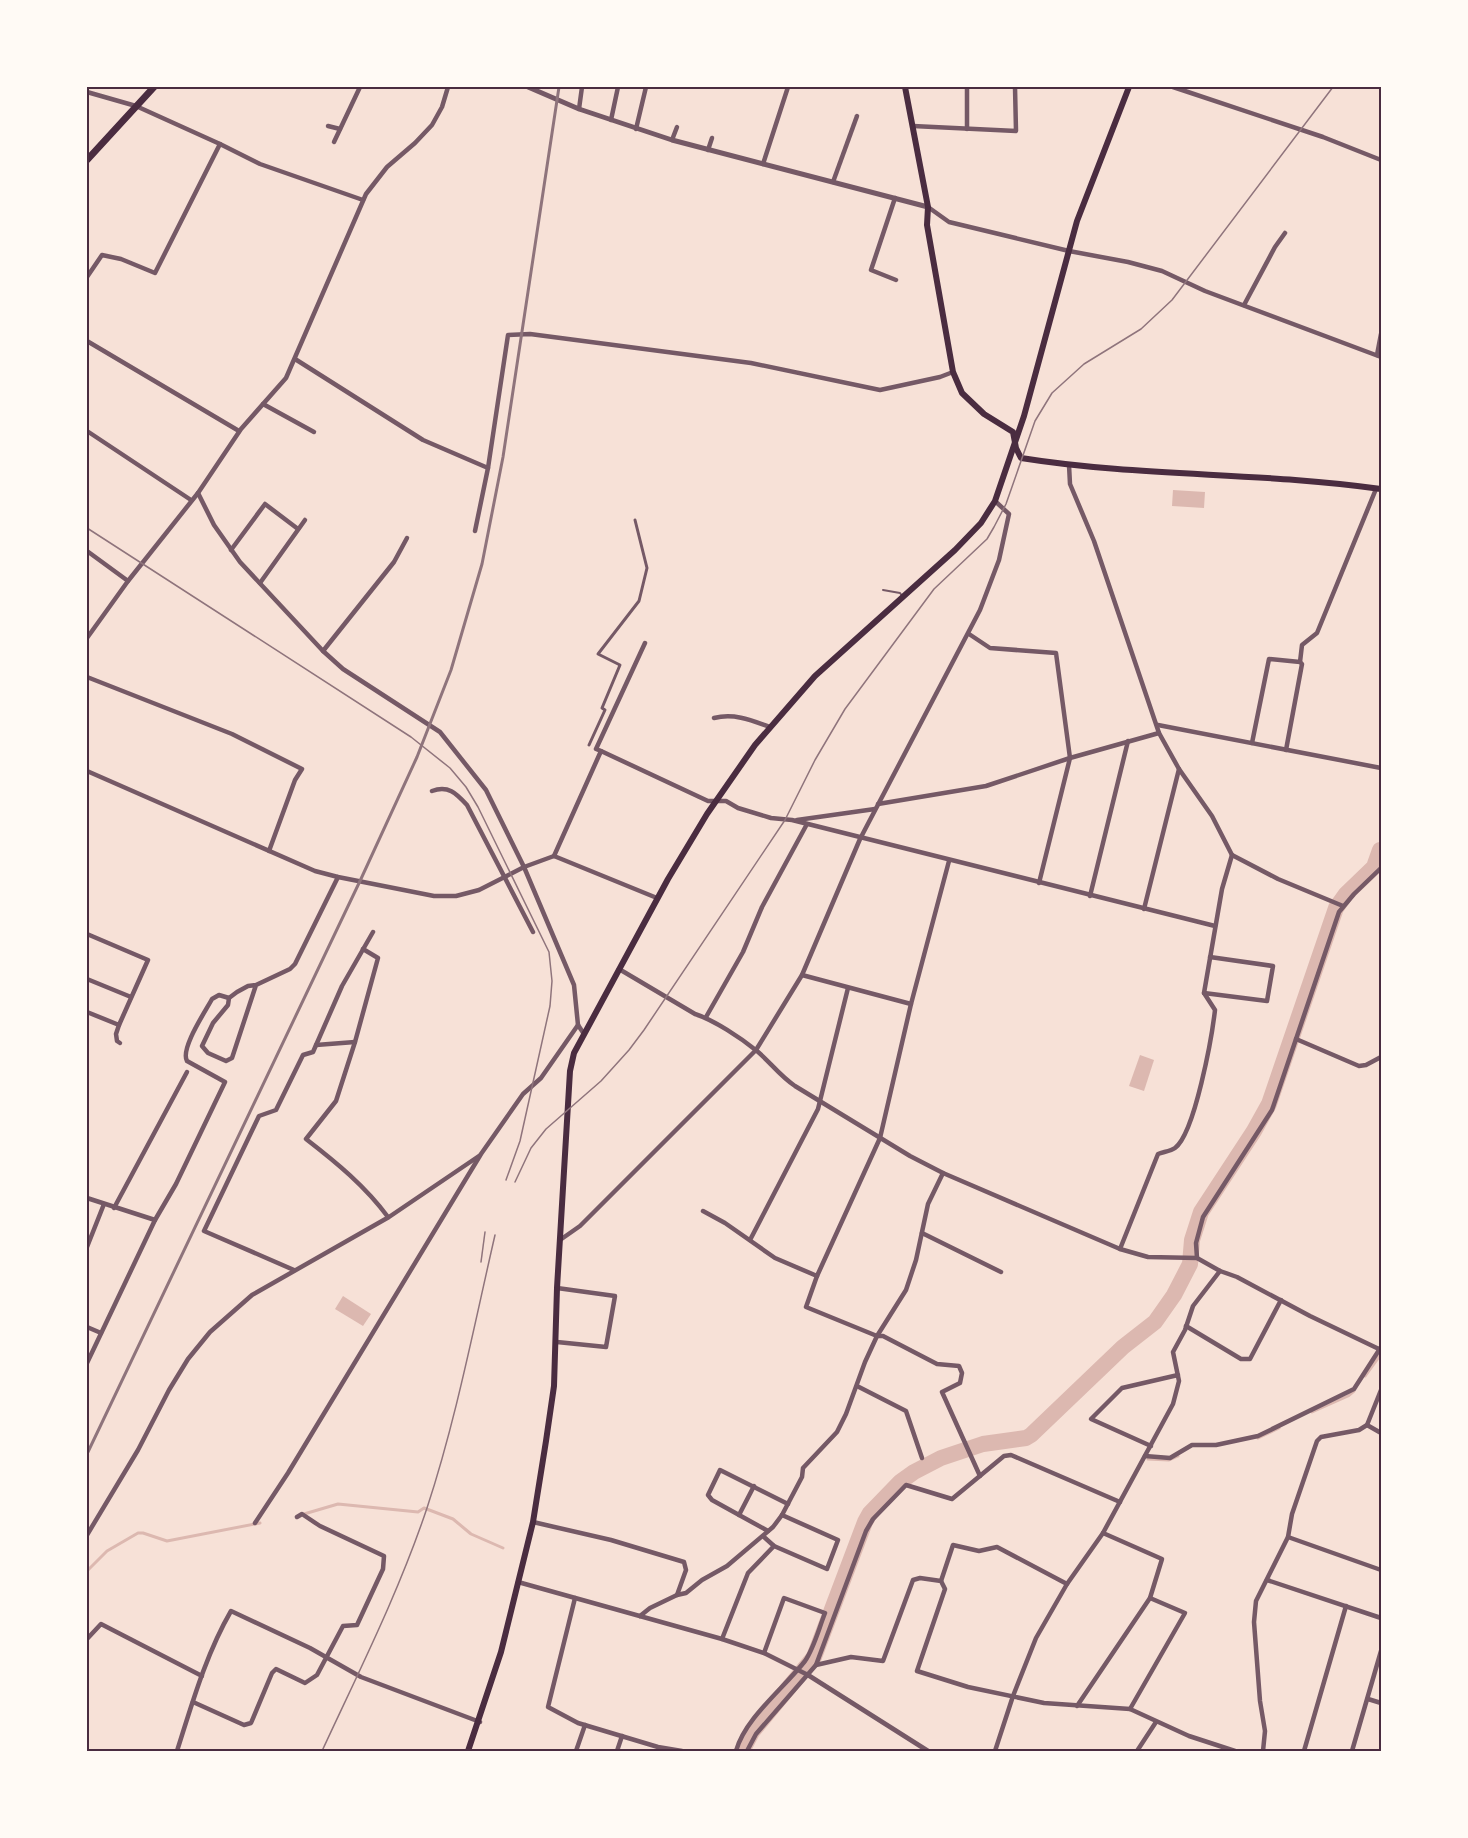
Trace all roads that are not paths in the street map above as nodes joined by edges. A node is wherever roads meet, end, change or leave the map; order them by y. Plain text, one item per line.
1 (154, 87) edge
2 (360, 87) edge
3 (448, 87) edge
4 (528, 87) edge
5 (582, 87) edge
6 (618, 87) edge
7 (646, 87) edge
8 (788, 87) edge
9 (905, 87) edge
10 (967, 87) edge
11 (1015, 87) edge
12 (1173, 87) edge
13 (1126, 88) edge
14 (87, 92) edge
15 (136, 106) junction
16 (579, 109) junction
17 (857, 116) dead end
18 (611, 120) junction
19 (328, 126) dead end
20 (913, 126) junction
21 (676, 127) dead end
22 (340, 129) junction
23 (636, 129) junction
24 (967, 129) junction
25 (712, 138) dead end
26 (672, 140) junction
27 (334, 142) dead end
28 (220, 144) junction
29 (708, 150) junction
30 (87, 160) edge
31 (1381, 160) edge
32 (764, 164) junction
33 (833, 182) junction
34 (895, 198) junction
35 (363, 200) junction
36 (928, 207) junction
37 (1285, 233) dead end
38 (1069, 251) junction
39 (87, 277) edge
40 (896, 280) dead end
41 (1244, 305) junction
42 (1381, 334) edge
43 (87, 341) edge
44 (1379, 356) edge
45 (295, 359) junction
46 (953, 372) junction
47 (263, 404) junction
48 (87, 430) edge
49 (239, 431) junction
50 (314, 432) dead end
51 (1016, 442) junction
52 (1069, 465) junction
53 (488, 468) junction
54 (1378, 489) edge
55 (198, 493) junction
56 (192, 500) junction
57 (995, 501) junction
58 (305, 520) dead end
59 (635, 520) dead end
60 (298, 529) junction
61 (475, 531) dead end
62 (407, 538) dead end
63 (231, 550) junction
64 (87, 551) edge
65 (128, 581) junction
66 (260, 583) junction
67 (883, 590) dead end
68 (903, 597) junction
69 (969, 634) junction
70 (87, 638) edge
71 (645, 643) dead end
72 (323, 651) junction
73 (1300, 662) junction
74 (87, 676) edge
75 (714, 718) dead end
76 (1158, 725) junction
77 (770, 727) junction
78 (1160, 733) junction
79 (1128, 741) junction
80 (1252, 743) junction
81 (589, 746) dead end
82 (1286, 750) junction
83 (601, 752) junction
84 (1070, 758) junction
85 (1381, 768) edge
86 (1179, 769) junction
87 (87, 771) edge
88 (432, 791) dead end
89 (716, 803) junction
90 (876, 807) junction
91 (792, 820) junction
92 (807, 824) junction
93 (860, 838) junction
94 (269, 851) junction
95 (1233, 855) junction
96 (554, 856) junction
97 (949, 861) junction
98 (524, 867) junction
99 (1381, 868) edge
100 (338, 877) junction
101 (505, 878) junction
102 (1039, 883) junction
103 (1090, 896) junction
104 (657, 898) junction
105 (1343, 906) junction
106 (1144, 909) junction
107 (1215, 926) junction
108 (372, 932) dead end
109 (533, 932) dead end
110 (87, 933) edge
111 (363, 949) junction
112 (1210, 957) junction
113 (619, 969) junction
114 (802, 975) junction
115 (87, 979) edge
116 (256, 985) junction
117 (848, 988) junction
118 (1204, 993) junction
119 (131, 997) junction
120 (229, 998) junction
121 (911, 1004) junction
122 (87, 1012) edge
123 (706, 1017) junction
124 (119, 1025) junction
125 (578, 1025) junction
126 (584, 1034) junction
127 (570, 1037) junction
128 (1296, 1040) junction
129 (355, 1042) junction
130 (120, 1043) dead end
131 (578, 1044) junction
132 (316, 1046) junction
133 (756, 1050) junction
134 (1381, 1057) edge
135 (187, 1072) dead end
136 (820, 1101) junction
137 (880, 1138) junction
138 (481, 1155) junction
139 (943, 1173) junction
140 (87, 1198) edge
141 (104, 1204) junction
142 (114, 1208) junction
143 (704, 1211) dead end
144 (388, 1217) junction
145 (154, 1220) junction
146 (922, 1233) junction
147 (560, 1240) junction
148 (750, 1240) junction
149 (87, 1246) edge
150 (1119, 1249) junction
151 (1196, 1258) junction
152 (294, 1270) junction
153 (1220, 1271) junction
154 (1001, 1272) dead end
155 (818, 1276) junction
156 (557, 1288) junction
157 (1281, 1300) junction
158 (1186, 1326) junction
159 (87, 1327) edge
160 (101, 1334) junction
161 (877, 1336) junction
162 (557, 1342) junction
163 (1380, 1349) edge
164 (87, 1363) edge
165 (1178, 1375) junction
166 (857, 1386) junction
167 (1381, 1390) edge
168 (1367, 1425) junction
169 (1381, 1433) edge
170 (1151, 1446) junction
171 (1145, 1456) junction
172 (922, 1458) dead end
173 (980, 1476) junction
174 (754, 1486) junction
175 (1120, 1503) junction
176 (788, 1504) junction
177 (739, 1515) junction
178 (782, 1515) junction
179 (297, 1517) dead end
180 (533, 1522) junction
181 (255, 1523) dead end
182 (768, 1531) junction
183 (1103, 1533) junction
184 (87, 1535) edge
185 (764, 1537) junction
186 (1287, 1537) junction
187 (774, 1546) junction
188 (1381, 1570) edge
189 (1268, 1580) junction
190 (941, 1581) junction
191 (518, 1582) junction
192 (1067, 1584) junction
193 (677, 1595) junction
194 (575, 1598) junction
195 (1150, 1598) junction
196 (1346, 1606) junction
197 (640, 1616) junction
198 (1381, 1618) edge
199 (87, 1639) edge
200 (722, 1639) junction
201 (1381, 1651) edge
202 (764, 1653) junction
203 (326, 1658) junction
204 (1380, 1664) edge
205 (816, 1665) junction
206 (798, 1668) junction
207 (808, 1675) junction
208 (202, 1676) junction
209 (1013, 1696) junction
210 (1368, 1698) junction
211 (193, 1702) junction
212 (1381, 1703) edge
213 (1077, 1706) junction
214 (1130, 1709) junction
215 (480, 1722) junction
216 (752, 1722) junction
217 (1156, 1722) junction
218 (585, 1725) junction
219 (759, 1731) junction
220 (622, 1736) junction
221 (657, 1749) edge
222 (177, 1751) edge
223 (468, 1751) edge
224 (576, 1751) edge
225 (617, 1751) edge
226 (682, 1751) edge
227 (736, 1751) edge
228 (747, 1751) edge
229 (928, 1751) edge
230 (995, 1751) edge
231 (1137, 1751) edge
232 (1235, 1751) edge
233 (1263, 1751) edge
234 (1304, 1751) edge
235 (1352, 1751) edge

1 - 15 main road
2 - 22 street
3 - 35 street
4 - 16 street
5 - 16 street
6 - 18 street
7 - 23 street
8 - 32 street
9 - 20 main road
10 - 24 street
11 - 24 street
12 - 31 street
13 - 38 main road
14 - 15 street
15 - 28 street
15 - 30 main road
16 - 18 street
17 - 33 street
18 - 23 street
19 - 22 street
20 - 24 street
20 - 36 main road
21 - 26 street
22 - 27 street
23 - 26 street
25 - 29 street
26 - 29 street
28 - 35 street
28 - 39 street
29 - 32 street
32 - 33 street
33 - 34 street
34 - 36 street
34 - 40 street
35 - 45 street
36 - 38 street
36 - 46 main road
37 - 41 street
38 - 41 street
38 - 51 main road
41 - 44 street
42 - 44 street
43 - 49 street
45 - 47 street
45 - 53 street
46 - 51 main road
46 - 53 street
47 - 49 street
47 - 50 street
48 - 56 street
49 - 55 street
51 - 52 main road
51 - 57 main road
52 - 54 main road
52 - 76 street
53 - 61 street
54 - 73 street
55 - 56 street
55 - 63 street
56 - 65 street
57 - 68 main road
57 - 69 street
58 - 60 street
59 - 81 street
60 - 63 street
60 - 66 street
62 - 72 street
63 - 66 street
64 - 65 street
65 - 70 street
66 - 72 street
67 - 68 lane
68 - 77 main road
69 - 84 street
69 - 90 street
71 - 83 street
72 - 98 street
73 - 80 street
73 - 82 street
74 - 94 street
75 - 77 street
76 - 78 street
76 - 80 street
77 - 89 main road
78 - 79 street
78 - 86 street
79 - 84 street
79 - 103 street
80 - 82 street
82 - 85 street
83 - 89 street
83 - 96 street
84 - 90 street
84 - 102 street
86 - 95 street
86 - 106 street
87 - 94 street
88 - 101 street
89 - 91 street
89 - 104 main road
90 - 91 street
90 - 93 street
91 - 92 street
92 - 93 street
92 - 123 street
93 - 97 street
93 - 114 street
94 - 100 street
95 - 105 street
95 - 107 street
96 - 98 street
96 - 104 street
97 - 102 street
97 - 121 street
98 - 101 street
98 - 125 street
99 - 105 street
100 - 101 street
100 - 116 street
101 - 109 street
102 - 103 street
103 - 106 street
104 - 113 main road
105 - 128 street
106 - 107 street
107 - 112 street
108 - 111 street
110 - 119 street
111 - 129 street
111 - 132 street
112 - 118 street
112 - 118 street
113 - 123 street
113 - 126 main road
114 - 117 street
114 - 133 street
115 - 119 street
116 - 120 street
116 - 120 street
117 - 121 street
117 - 136 street
118 - 150 street
119 - 124 street
120 - 145 street
121 - 137 street
122 - 124 street
123 - 133 street
124 - 130 street
125 - 126 street
125 - 127 street
126 - 127 street
126 - 131 main road
127 - 131 street
127 - 138 street
128 - 134 street
128 - 151 street
129 - 132 street
129 - 144 street
131 - 147 main road
132 - 152 street
133 - 136 street
133 - 147 street
135 - 142 street
136 - 137 street
136 - 148 street
137 - 139 street
137 - 155 street
138 - 144 street
138 - 181 street
139 - 146 street
139 - 150 street
140 - 141 street
141 - 142 street
141 - 149 street
142 - 145 street
143 - 148 street
144 - 152 street
145 - 160 street
146 - 154 street
146 - 161 street
147 - 156 main road
148 - 155 street
150 - 151 street
151 - 153 street
152 - 184 street
153 - 157 street
153 - 158 street
155 - 161 street
156 - 162 main road
156 - 162 street
157 - 158 street
157 - 163 street
158 - 165 street
159 - 160 street
160 - 164 street
161 - 166 street
161 - 173 street
162 - 180 main road
163 - 171 street
165 - 170 street
165 - 170 street
166 - 172 street
166 - 176 street
167 - 168 street
168 - 169 street
168 - 186 street
170 - 171 street
171 - 175 street
173 - 175 street
173 - 205 street
174 - 176 street
174 - 177 street
174 - 177 street
175 - 183 street
176 - 178 street
177 - 182 street
178 - 182 street
178 - 187 street
179 - 203 street
180 - 191 main road
180 - 193 street
182 - 185 street
183 - 192 street
183 - 195 street
185 - 187 street
185 - 193 street
186 - 188 street
186 - 189 street
187 - 200 street
189 - 196 street
189 - 233 street
190 - 192 street
190 - 205 street
190 - 209 street
191 - 194 street
191 - 215 main road
192 - 209 street
193 - 197 street
194 - 197 street
194 - 218 street
195 - 213 street
195 - 214 street
196 - 198 street
196 - 234 street
197 - 200 street
199 - 208 street
200 - 202 street
201 - 204 street
202 - 206 street
202 - 206 street
203 - 208 street
203 - 211 street
203 - 215 street
204 - 210 street
205 - 207 street
206 - 207 street
206 - 216 street
207 - 219 street
207 - 229 street
208 - 211 street
209 - 213 street
209 - 230 street
210 - 212 street
210 - 235 street
211 - 222 street
213 - 214 street
214 - 217 street
215 - 223 main road
216 - 219 street
216 - 227 street
217 - 231 street
217 - 232 street
218 - 220 street
218 - 224 street
219 - 228 street
220 - 221 street
220 - 225 street
221 - 226 street

